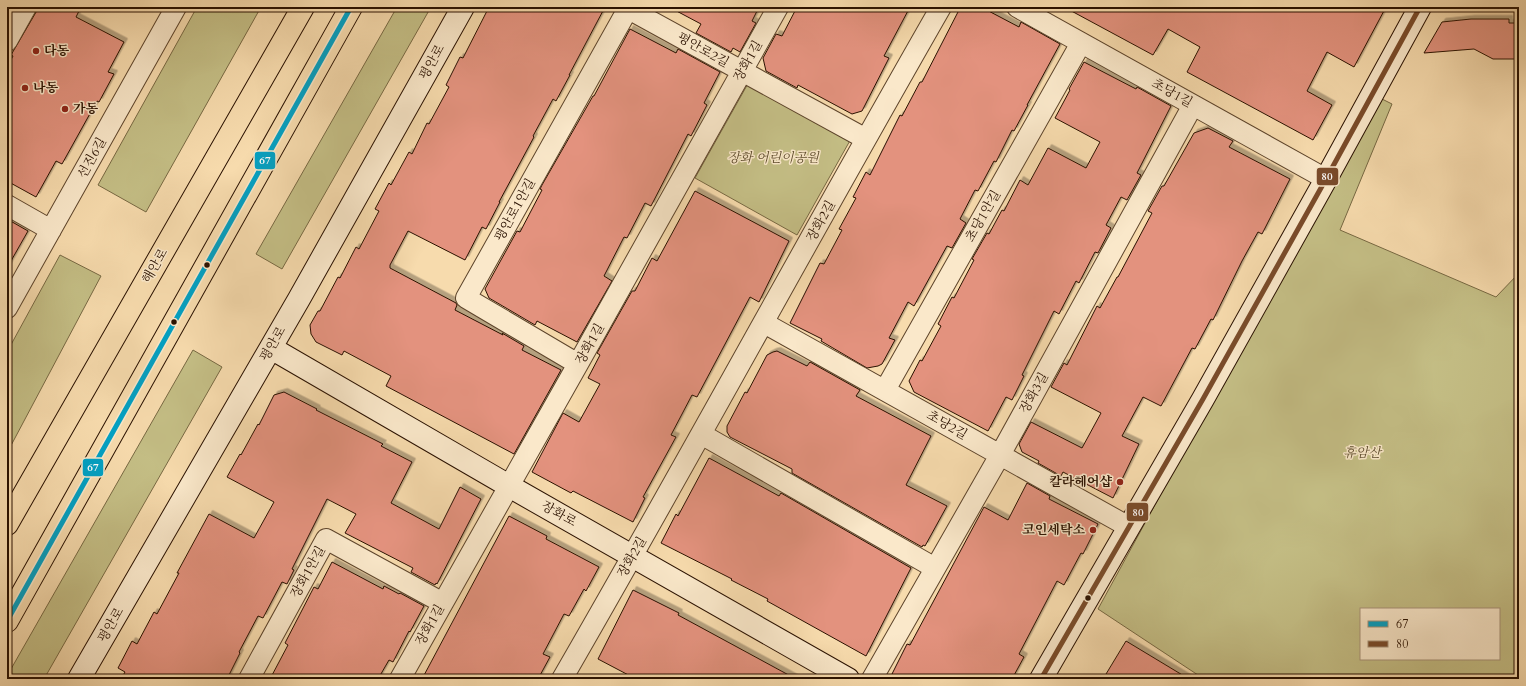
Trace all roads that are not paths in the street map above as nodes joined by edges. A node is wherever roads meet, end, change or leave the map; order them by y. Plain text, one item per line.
1 (26, 7) edge
2 (176, 7) edge
3 (303, 7) edge
4 (351, 7) edge
5 (463, 7) edge
6 (778, 7) edge
7 (941, 7) edge
8 (1017, 7) edge
9 (1420, 7) edge
10 (627, 8) edge
11 (7, 41) edge
12 (1081, 43) junction
13 (742, 72) junction
14 (1193, 105) junction
15 (866, 139) junction
16 (1326, 180) junction
17 (7, 205) edge
18 (52, 230) junction
19 (7, 308) edge
20 (764, 323) junction
21 (271, 348) junction
22 (578, 364) junction
23 (885, 390) junction
24 (701, 434) junction
25 (1000, 455) junction
26 (509, 486) junction
27 (7, 524) edge
28 (1129, 527) junction
29 (633, 556) junction
30 (935, 568) junction
31 (443, 603) junction
32 (7, 621) edge
33 (79, 679) edge
34 (249, 679) edge
35 (400, 679) edge
36 (562, 679) edge
37 (848, 679) edge
38 (872, 679) edge
39 (1041, 679) edge

1 - 11 street
2 - 18 street, 선진6길
3 - 27 main road, 해안로
4 - 32 main road
5 - 21 street, 평안로
6 - 13 street, 장화1길
7 - 15 street, 장화2길
8 - 12 street, 초당1길
9 - 16 street
10 - 13 street, 평안로2길
10 - 22 street, 평안로1안길
12 - 14 street, 초당1길
12 - 23 street, 초당1안길
13 - 15 street, 평안로2길
13 - 22 street, 장화1길
14 - 16 street, 초당1길
14 - 25 street, 장화3길
15 - 20 street, 장화2길
16 - 28 street
17 - 18 street
18 - 19 street, 선진6길
20 - 23 street, 초당2길
20 - 24 street, 장화2길
21 - 26 street, 장화로
21 - 33 street, 평안로
22 - 26 street, 장화1길
23 - 25 street, 초당2길
24 - 29 street, 장화2길
24 - 30 street
25 - 28 street, 초당2길
25 - 30 street, 장화3길
26 - 29 street, 장화로
26 - 31 street, 장화1길
28 - 39 street
29 - 36 street, 장화2길
29 - 37 street, 장화로
30 - 38 street, 장화3길
31 - 34 street, 장화1안길
31 - 35 street, 장화1길

